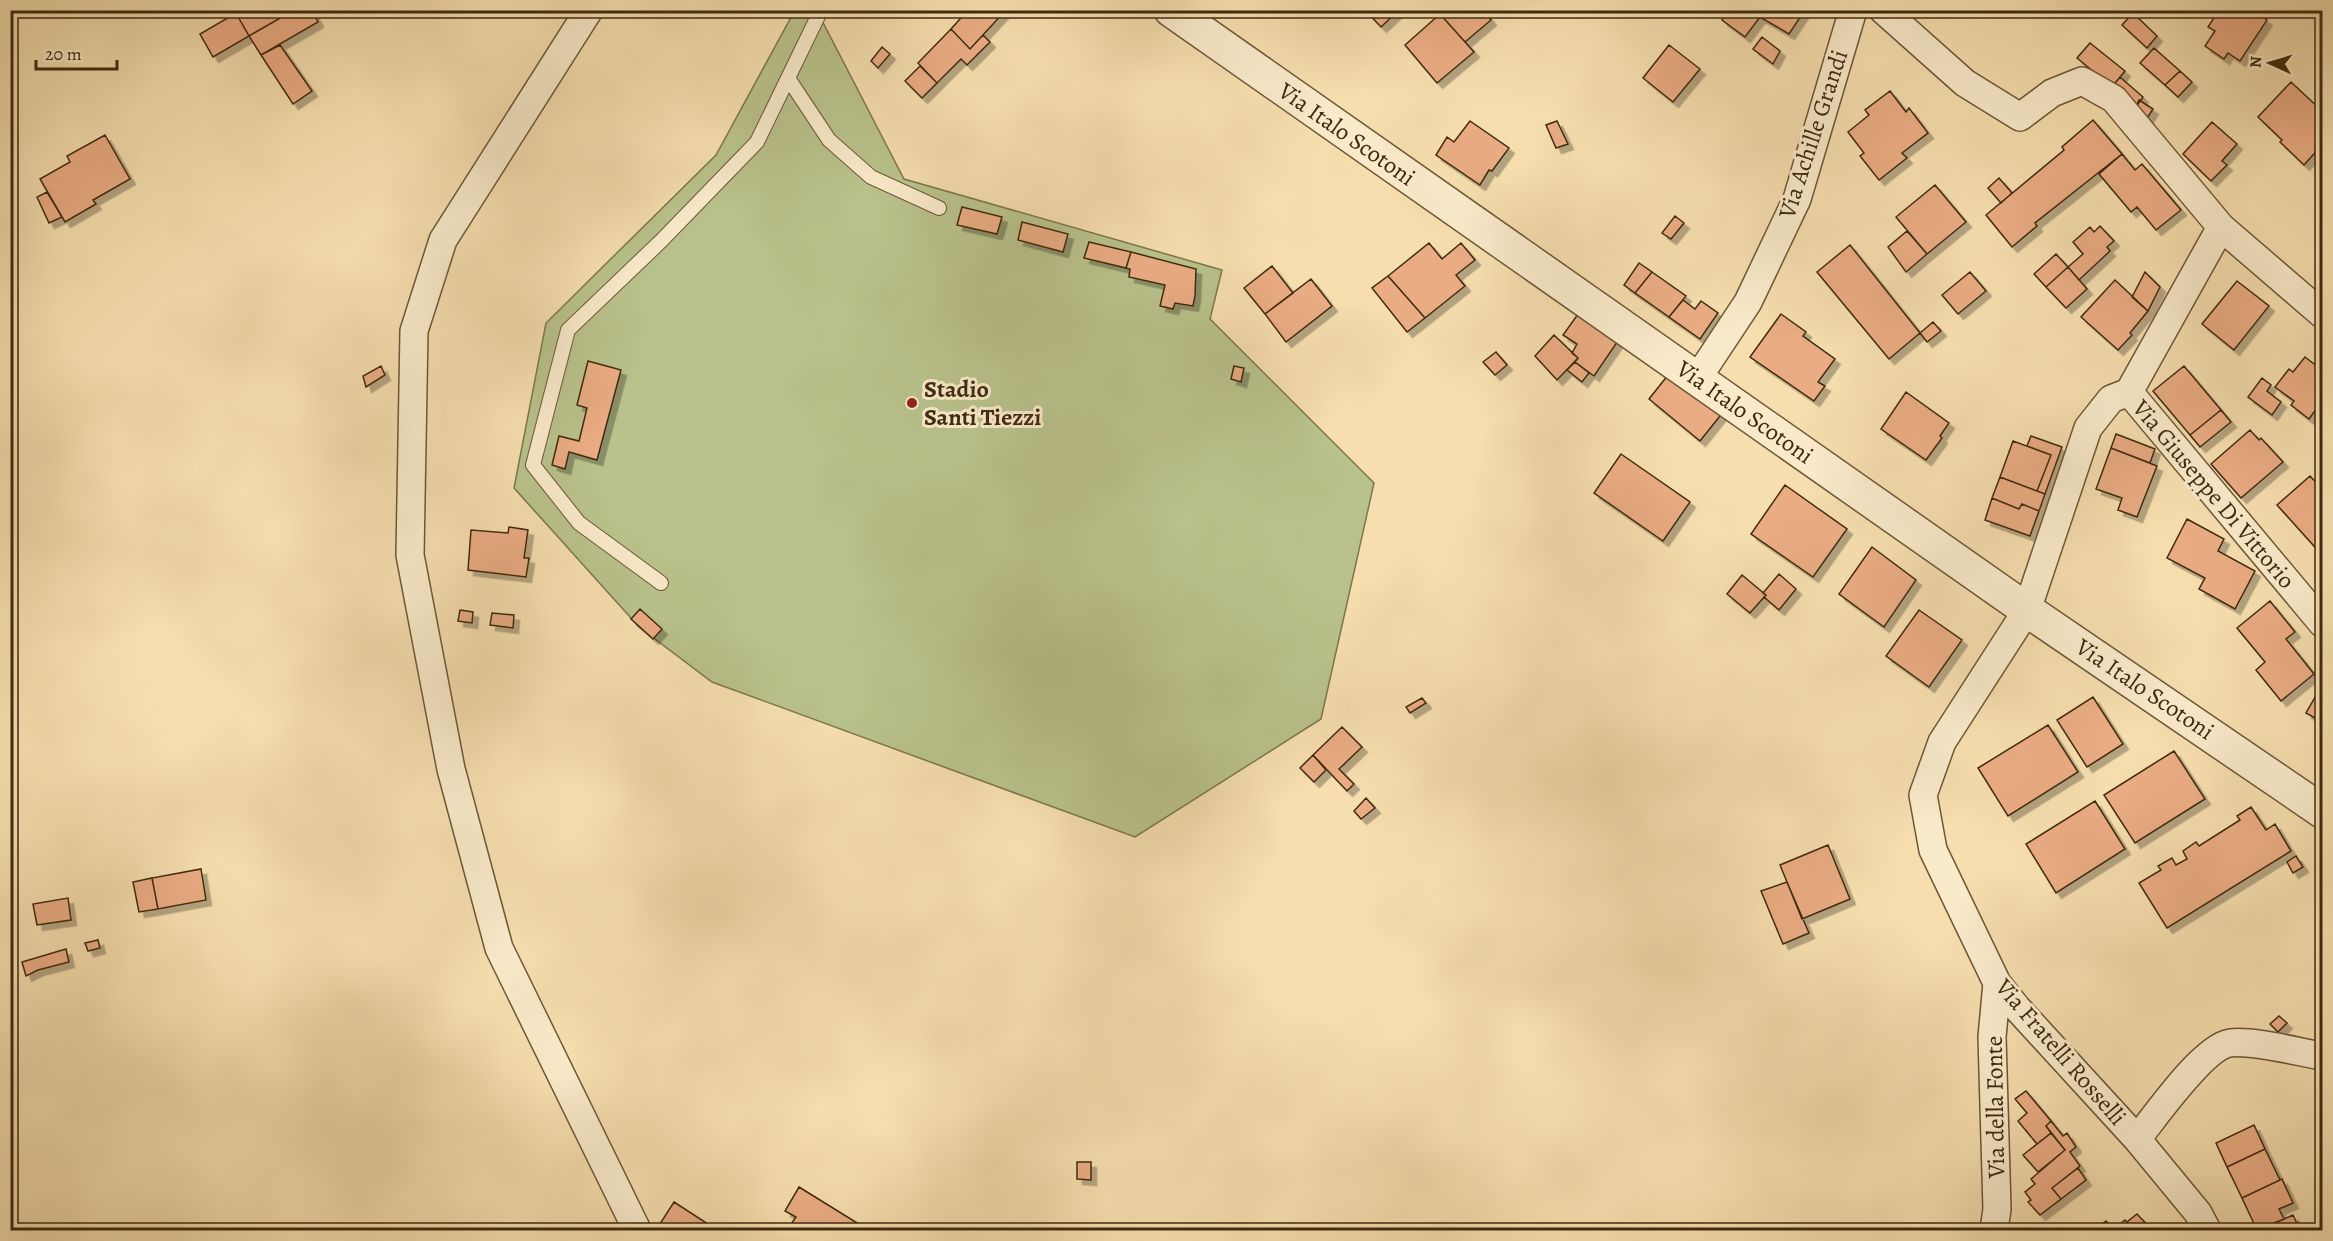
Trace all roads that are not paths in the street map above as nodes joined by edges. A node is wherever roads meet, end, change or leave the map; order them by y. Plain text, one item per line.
1 (589, 10) edge
2 (820, 10) edge
3 (1171, 10) edge
4 (1853, 10) edge
5 (1883, 10) edge
6 (788, 78) junction
7 (939, 208) dead end
8 (2221, 227) junction
9 (2322, 314) edge
10 (1697, 379) junction
11 (2129, 392) junction
12 (661, 583) dead end
13 (2027, 610) junction
14 (2322, 623) edge
15 (2322, 811) edge
16 (1997, 983) junction
17 (2322, 1056) edge
18 (2137, 1139) junction
19 (637, 1230) edge
20 (1994, 1230) edge
21 (2207, 1230) edge

1 - 19 street
2 - 6 lane
3 - 10 street, Via Italo Scotoni
4 - 10 street, Via Achille Grandi
5 - 8 street
6 - 7 lane
6 - 12 lane
8 - 9 street
8 - 11 street
10 - 13 street, Via Italo Scotoni
11 - 13 street
11 - 14 street, Via Giuseppe Di Vittorio
13 - 15 street, Via Italo Scotoni
13 - 16 street, Via Fratelli Rosselli
16 - 18 street, Via Fratelli Rosselli
16 - 20 street, Via della Fonte
17 - 18 street, Via Fratelli Rosselli
18 - 21 street, Via Fratelli Rosselli

